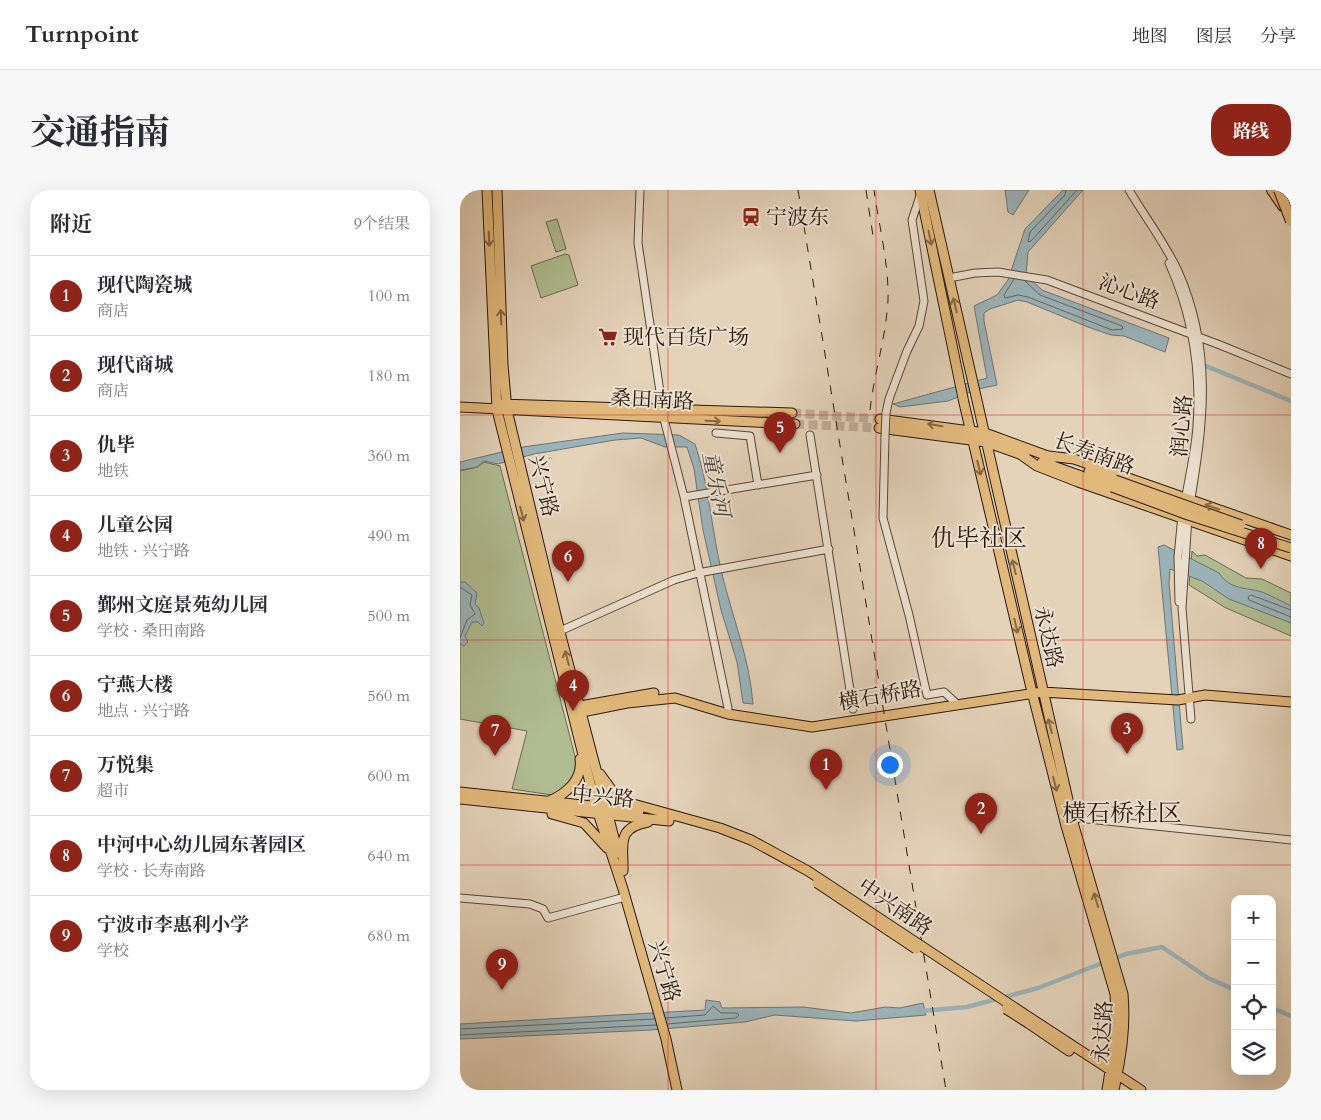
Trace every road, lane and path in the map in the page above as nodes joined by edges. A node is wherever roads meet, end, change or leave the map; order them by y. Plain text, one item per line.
1 (487, 190) edge
2 (497, 190) edge
3 (640, 190) edge
4 (1128, 190) edge
5 (1272, 190) edge
6 (1279, 190) edge
7 (1287, 190) edge
8 (923, 191) edge
9 (1291, 208) edge
10 (1291, 220) edge
11 (949, 278) junction
12 (1194, 335) junction
13 (1291, 374) edge
14 (460, 401) edge
15 (460, 407) edge
16 (497, 407) junction
17 (507, 407) junction
18 (662, 408) junction
19 (792, 413) tunnel mouth
20 (881, 420) junction
21 (665, 423) junction
22 (795, 424) tunnel mouth
23 (971, 430) junction
24 (716, 433) dead end
25 (810, 435) dead end
26 (986, 438) junction
27 (973, 440) junction
28 (510, 446) junction
29 (1020, 454) junction
30 (1049, 456) junction
31 (817, 475) junction
32 (1114, 483) junction
33 (758, 485) junction
34 (684, 497) junction
35 (1191, 500) junction
36 (1187, 520) junction
37 (1291, 535) edge
38 (1291, 542) edge
39 (1291, 548) edge
40 (829, 549) junction
41 (1291, 556) edge
42 (698, 573) junction
43 (1183, 629) junction
44 (560, 631) junction
45 (1042, 689) junction
46 (1032, 691) junction
47 (1189, 697) junction
48 (954, 702) junction
49 (1291, 702) edge
50 (728, 708) junction
51 (853, 709) dead end
52 (580, 715) junction
53 (1191, 719) dead end
54 (460, 792) edge
55 (460, 799) edge
56 (548, 801) junction
57 (534, 807) junction
58 (602, 811) junction
59 (1068, 818) junction
60 (670, 819) junction
61 (584, 823) joint
62 (627, 831) joint
63 (1291, 840) edge
64 (615, 863) junction
65 (623, 871) junction
66 (625, 897) junction
67 (460, 898) edge
68 (656, 994) junction
69 (668, 1038) junction
70 (1113, 1079) edge
71 (677, 1090) edge
72 (683, 1090) edge
73 (1107, 1090) edge
74 (1131, 1090) edge
75 (1141, 1090) edge

1 -> 16 main road, 兴宁路
17 -> 2 main road, 兴宁路
3 - 18 street
4 - 12 street, 润心路
5 - 10 highway
6 - 10 highway, bridge
7 - 9 main road
8 - 11 main road, 永达路
8 - 20 street
8 -> 23 main road, 永达路
11 - 12 street, 沁心路
26 -> 11 main road, 永达路
12 - 13 street, 沁心路
12 - 35 street, 润心路
12 - 43 street, 润心路
14 - 16 main road
15 - 16 main road
16 - 17 main road
16 - 28 main road, 兴宁路
17 - 18 main road, 桑田南路
17 - 21 main road, 桑田南路
17 - 28 main road, 兴宁路
18 - 19 main road, 桑田南路
18 - 21 street
23 -> 20 main road, 长寿南路
20 - 27 main road, 长寿南路
20 - 48 street, bridge
21 -> 22 main road, 桑田南路
21 - 34 street
23 - 26 main road, 长寿南路
23 - 27 main road, 永达路
24 - 33 street
25 - 31 street
26 - 27 main road, 长寿南路
26 - 29 main road, 长寿南路
26 - 30 main road, 长寿南路
45 -> 26 main road, 永达路
27 -> 46 main road, 永达路
28 - 44 main road, 兴宁路
28 -> 52 main road, 兴宁路
29 - 32 main road, 长寿南路
29 - 36 main road
30 - 32 main road, 长寿南路
30 - 35 main road
31 - 33 street
31 - 40 street
32 - 38 main road, 长寿南路, bridge
32 - 39 main road, 长寿南路, bridge
33 - 34 street
34 - 42 street
35 - 36 street, 润心路
37 -> 35 main road
36 - 41 main road
36 - 43 street, 润心路
40 - 42 street
40 - 51 street
42 - 44 street
42 - 50 street
43 - 47 street, 润心路
52 -> 44 main road, 兴宁路
45 - 46 main road, 横石桥路
45 - 47 main road, 横石桥路
59 -> 45 main road, 永达路
46 - 48 main road, 横石桥路
46 - 52 main road, 横石桥路
46 -> 59 main road, 永达路
47 - 49 main road, 横石桥路
47 - 53 street, 润心路
48 - 50 main road, 横石桥路
50 - 52 main road, 横石桥路
52 - 56 main road, 中兴路
52 - 58 main road, 兴宁路
52 - 60 main road, 中兴南路
54 - 56 main road, 中兴路
55 - 57 main road, 中兴路
56 - 58 main road, 中兴路
57 - 58 main road, 中兴路
57 - 61 main road, 中兴路
58 - 60 main road, 中兴路
58 - 64 main road, 兴宁路
58 - 65 main road, 兴宁路
59 - 63 street
59 - 70 main road, 永达路
60 - 62 main road, 中兴南路
60 - 70 main road, 中兴南路, bridge
61 - 64 main road, 兴宁路
62 - 65 main road, 兴宁路
64 - 66 main road, 兴宁路
65 - 68 main road, 兴宁路
66 - 67 street
66 - 68 main road, 兴宁路
68 - 69 main road, 兴宁路
69 - 71 main road, 兴宁路
69 - 72 main road, 兴宁路
70 - 73 main road, 永达路
70 - 74 main road, 中兴南路
70 - 75 main road, 中兴南路

